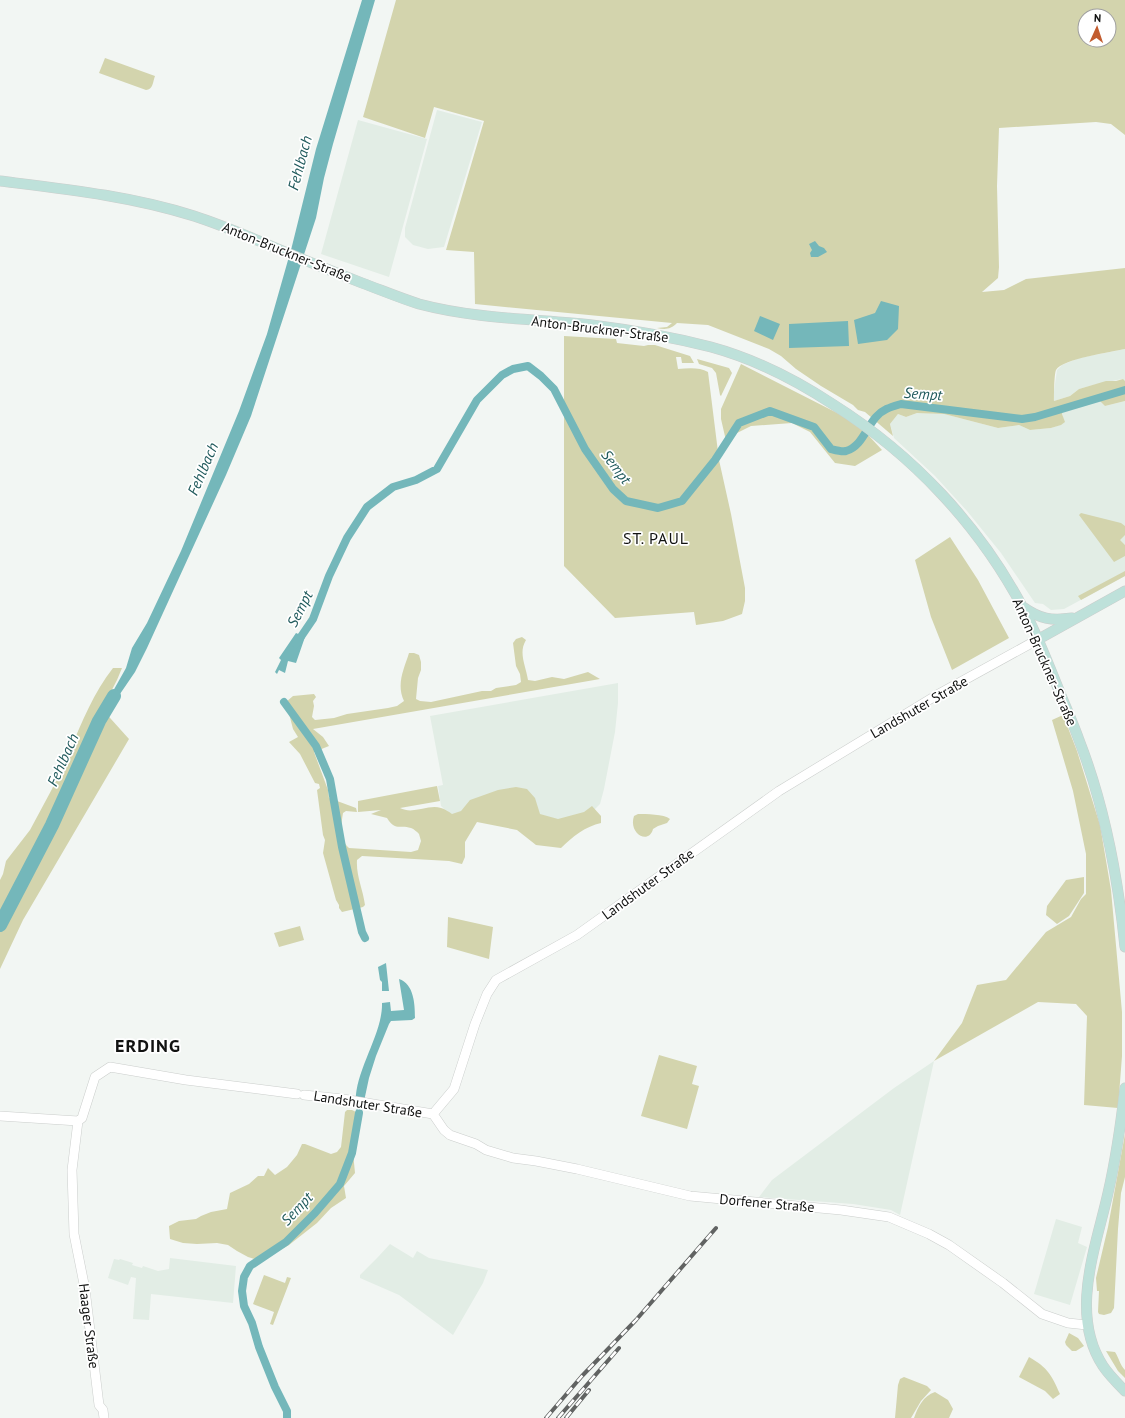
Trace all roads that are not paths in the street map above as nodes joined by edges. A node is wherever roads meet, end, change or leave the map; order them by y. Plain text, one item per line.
1 (0, 181) edge
2 (1125, 591) edge
3 (1023, 607) junction
4 (1076, 618) junction
5 (1037, 640) junction
6 (1125, 946) edge
7 (110, 1067) joint
8 (1125, 1088) edge
9 (434, 1114) junction
10 (0, 1116) edge
11 (78, 1121) junction
12 (1087, 1325) junction
13 (1125, 1391) edge
14 (104, 1418) edge

1 - 3 main road, Anton-Bruckner-Straße
2 - 4 main road
3 - 4 main road
3 - 5 main road, Anton-Bruckner-Straße
4 - 5 main road
5 - 6 main road, Anton-Bruckner-Straße
5 - 9 street, Landshuter Straße
7 - 9 street, Landshuter Straße
7 - 11 street, Haager Straße
8 - 12 main road
9 - 12 street, Dorfener Straße
10 - 11 street
11 - 14 street, Haager Straße
12 - 13 main road

